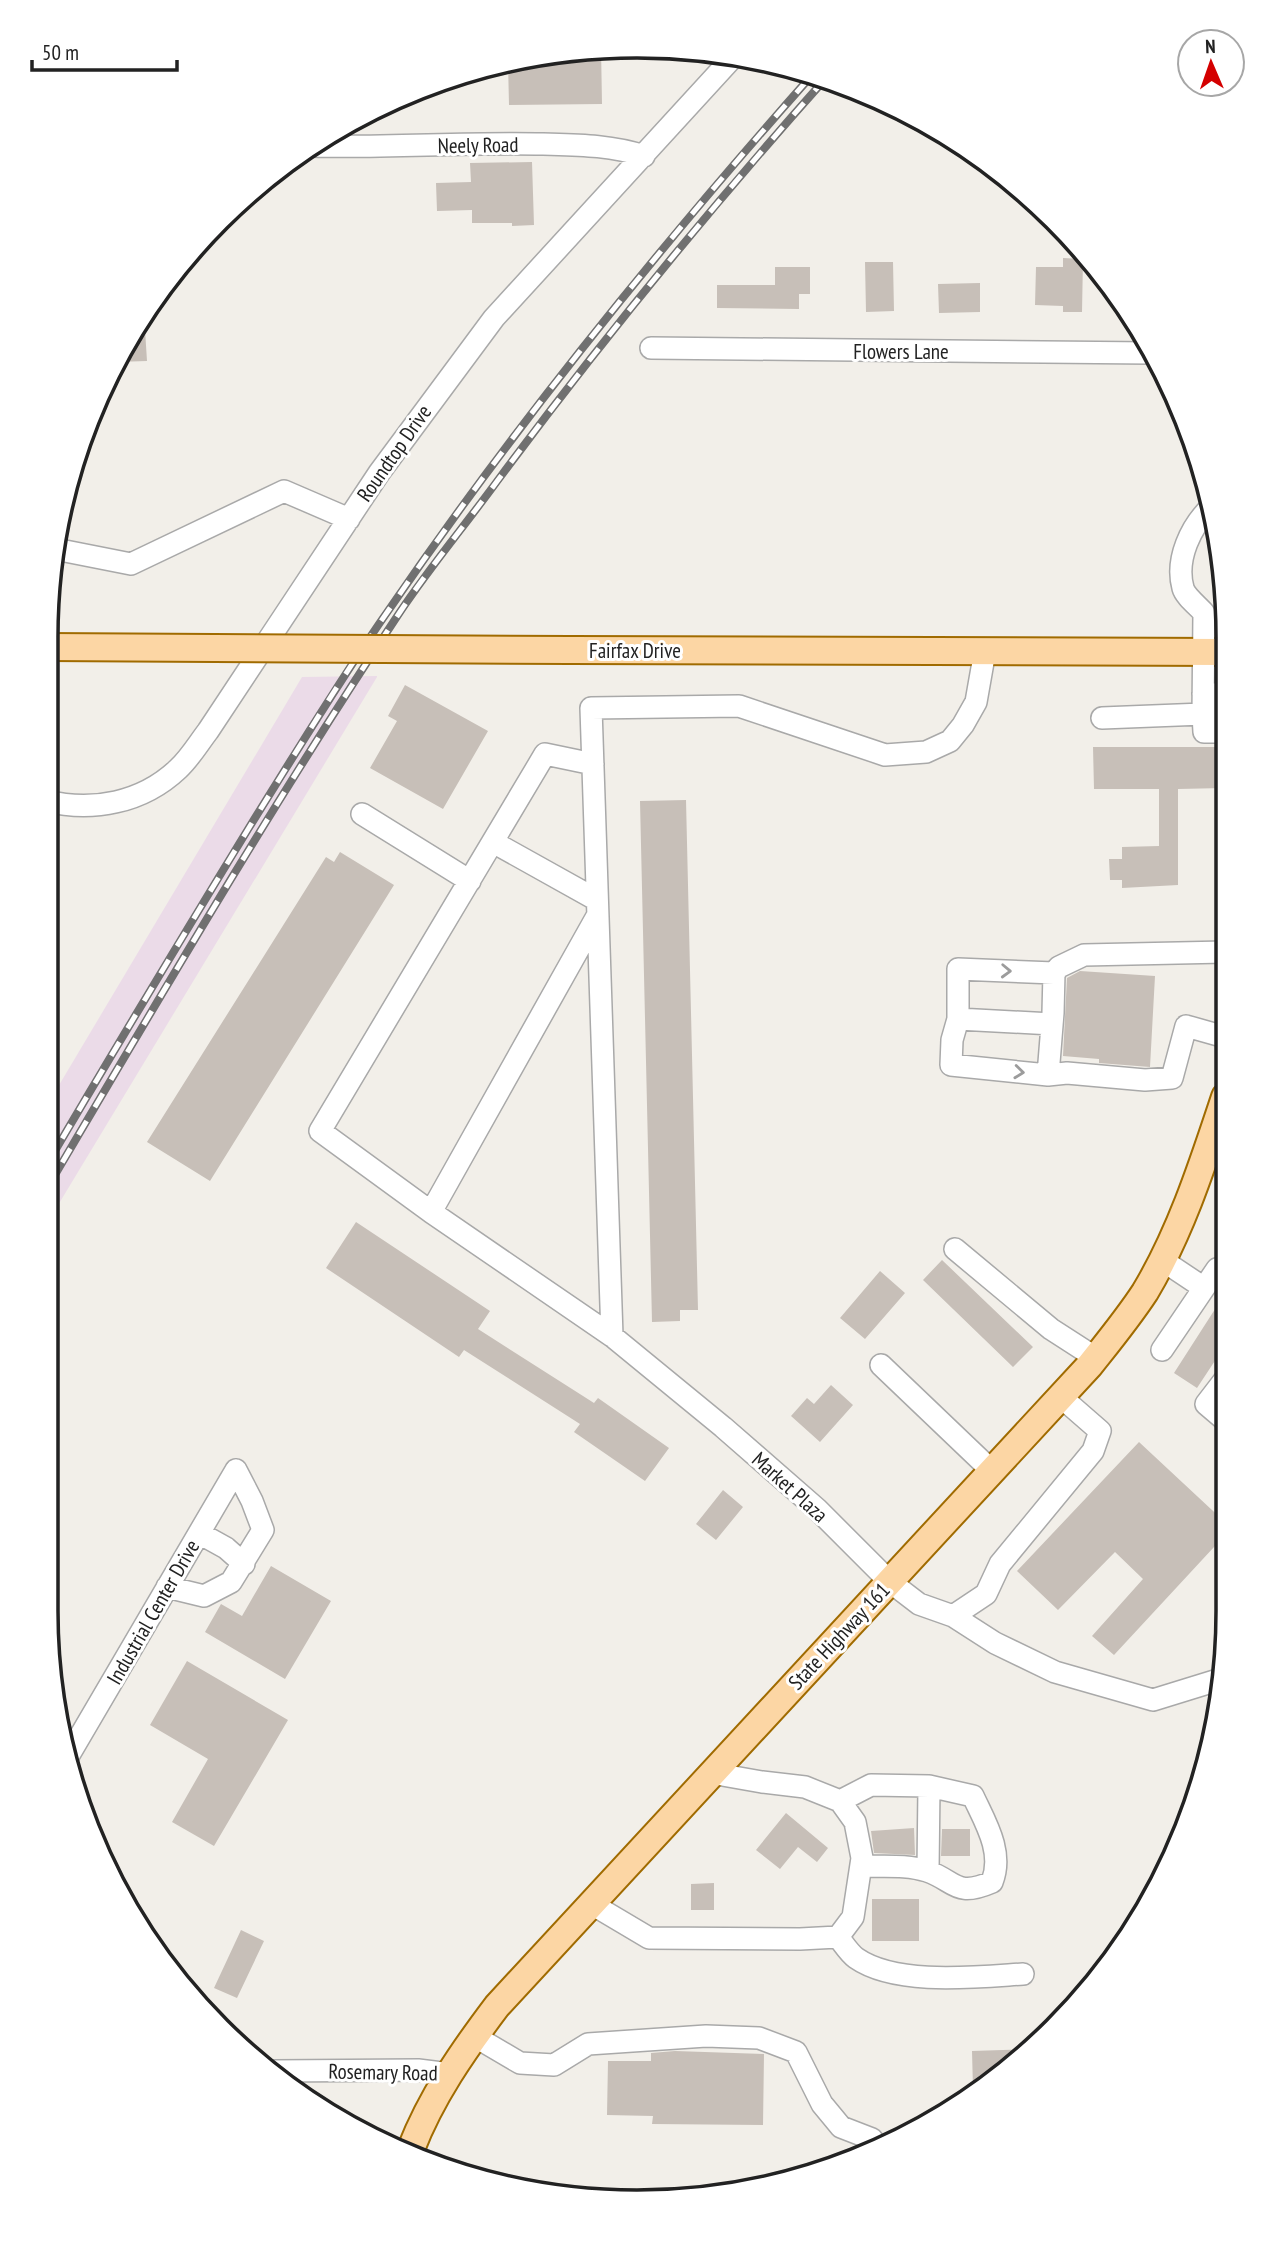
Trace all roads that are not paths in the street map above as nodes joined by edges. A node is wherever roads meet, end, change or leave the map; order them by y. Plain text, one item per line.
1 (726, 65) edge
2 (329, 147) edge
3 (644, 156) junction
4 (651, 348) dead end
5 (1142, 353) edge
6 (1203, 516) edge
7 (349, 519) junction
8 (65, 551) edge
9 (58, 647) edge
10 (985, 651) junction
11 (1213, 652) edge
12 (1215, 710) edge
13 (1102, 718) dead end
14 (593, 764) junction
15 (58, 802) edge
16 (362, 814) dead end
17 (493, 842) junction
18 (470, 881) junction
19 (597, 908) junction
20 (1216, 952) edge
21 (1054, 973) junction
22 (958, 1019) junction
23 (1052, 1024) junction
24 (1216, 1034) edge
25 (1048, 1075) junction
26 (1216, 1147) edge
27 (431, 1212) junction
28 (955, 1249) dead end
29 (1162, 1260) junction
30 (1216, 1270) edge
31 (1204, 1288) junction
32 (612, 1336) junction
33 (1162, 1350) dead end
34 (1096, 1358) junction
35 (881, 1365) dead end
36 (1216, 1391) edge
37 (1061, 1396) junction
38 (1216, 1412) edge
39 (992, 1471) junction
40 (199, 1533) junction
41 (244, 1564) junction
42 (889, 1581) junction
43 (167, 1587) junction
44 (953, 1616) junction
45 (1212, 1682) edge
46 (74, 1747) edge
47 (711, 1773) junction
48 (929, 1786) junction
49 (840, 1801) junction
50 (861, 1866) junction
51 (928, 1871) junction
52 (590, 1903) junction
53 (838, 1937) junction
54 (1023, 1974) dead end
55 (474, 2036) junction
56 (284, 2071) edge
57 (450, 2074) junction
58 (872, 2140) edge
59 (413, 2145) edge

1 - 3 street, Roundtop Drive
2 - 3 street, Neely Road
3 - 7 street, Roundtop Drive
4 - 5 street, Flowers Lane
6 - 11 street
7 - 8 street
7 - 15 street, Roundtop Drive
9 - 10 main road, Fairfax Drive, bridge
10 - 11 main road, Fairfax Drive
10 - 14 street
11 - 12 street
12 - 13 street
14 - 17 street
14 - 19 street
16 - 18 street
17 - 18 street
17 - 19 street
18 - 27 street, Market Plaza
19 - 27 street
19 - 32 street
20 - 21 street
22 -> 21 street
21 - 23 street
22 - 23 street
22 -> 25 street
23 - 25 street
24 - 25 street
26 - 29 main road, State Highway 161
27 - 32 street, Market Plaza
28 - 34 street
29 - 31 street
29 - 34 main road, State Highway 161
30 - 31 street
31 - 33 street
32 - 42 street, Market Plaza
34 - 37 main road, State Highway 161
35 - 39 street
36 - 38 street
37 - 39 main road, State Highway 161
37 - 44 street
39 - 42 main road, State Highway 161
40 - 41 street
40 - 41 street, Industrial Center Drive
40 - 43 street, Industrial Center Drive
41 - 43 street
42 - 44 street, Market Plaza
42 - 47 main road, State Highway 161
43 - 46 street, Industrial Center Drive
44 - 45 street, Market Plaza
47 - 49 street
47 - 52 main road, State Highway 161
48 - 49 street
48 - 51 street
48 - 51 street
49 - 50 street
50 - 51 street
50 - 53 street
52 - 53 street
52 - 55 main road, State Highway 161
53 - 54 street
55 - 57 main road, State Highway 161
55 - 58 street
56 - 57 street, Rosemary Road
57 - 59 main road, State Highway 161

